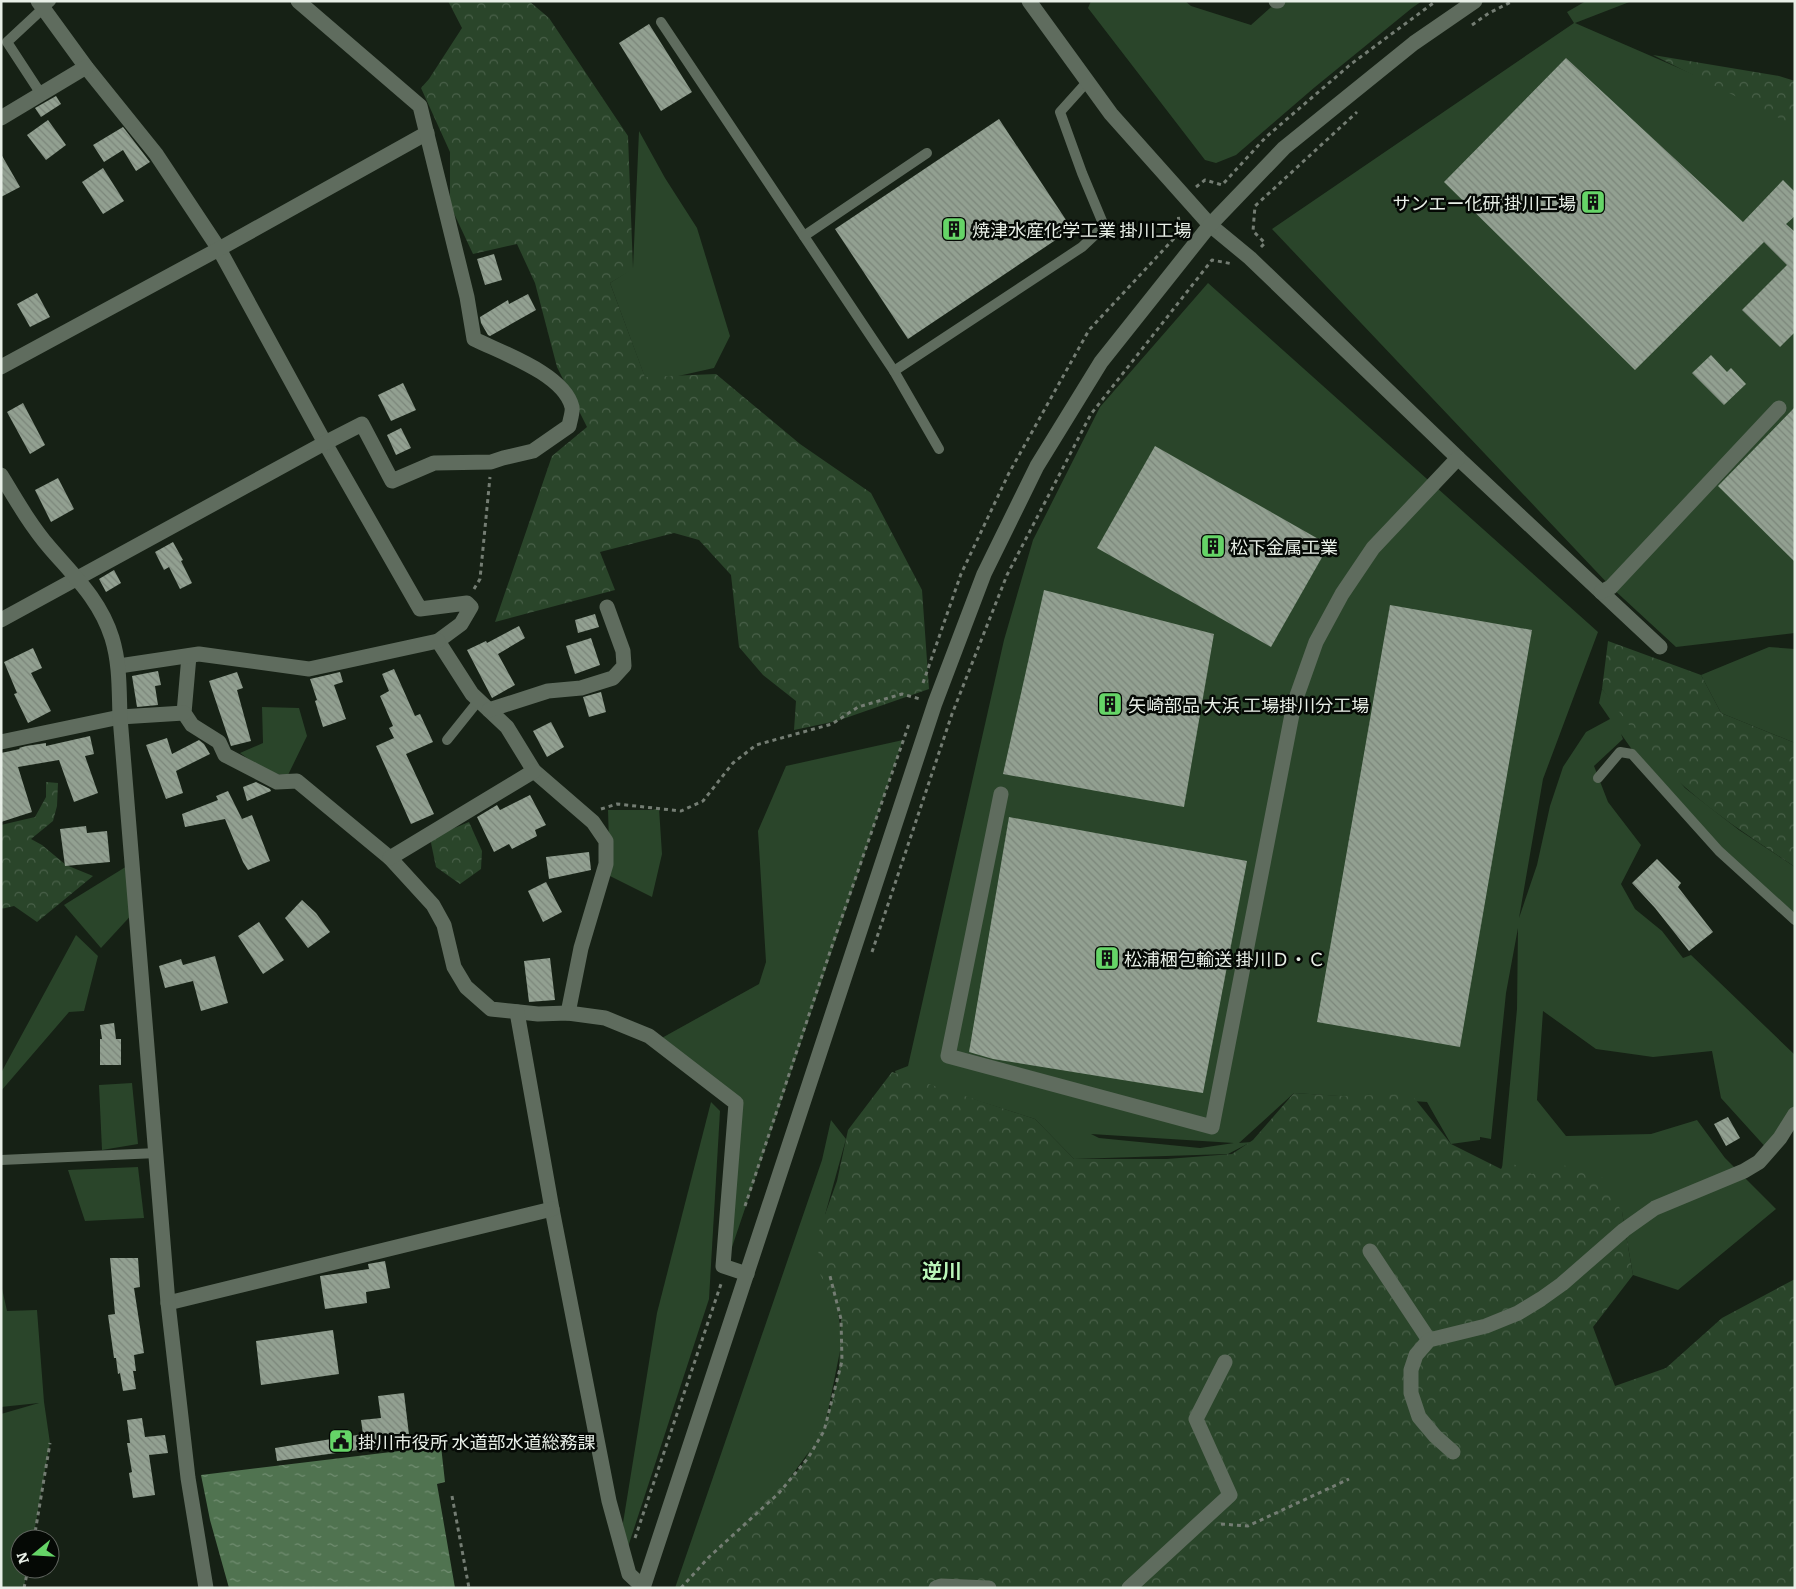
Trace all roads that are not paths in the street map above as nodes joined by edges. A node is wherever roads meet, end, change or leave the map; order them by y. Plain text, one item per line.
1 (298, 1) edge
2 (1475, 1) edge
3 (44, 3) edge
4 (1032, 3) edge
5 (661, 22) dead end
6 (86, 67) junction
7 (1087, 82) junction
8 (41, 94) junction
9 (1, 118) edge
10 (427, 132) junction
11 (927, 153) dead end
12 (1210, 225) junction
13 (804, 236) junction
14 (219, 248) junction
15 (1, 367) edge
16 (894, 371) junction
17 (1779, 408) dead end
18 (325, 443) junction
19 (940, 448) dead end
20 (1458, 458) junction
21 (1, 475) edge
22 (78, 578) junction
23 (1601, 592) junction
24 (607, 608) dead end
25 (1, 620) edge
26 (438, 641) junction
27 (1660, 647) dead end
28 (189, 656) junction
29 (119, 666) junction
30 (484, 705) junction
31 (184, 712) junction
32 (120, 717) junction
33 (447, 740) dead end
34 (1, 742) edge
35 (534, 771) junction
36 (1598, 778) dead end
37 (1001, 794) dead end
38 (390, 858) junction
39 (1795, 920) edge
40 (518, 1012) junction
41 (568, 1013) junction
42 (1795, 1114) edge
43 (157, 1153) junction
44 (1, 1160) edge
45 (552, 1209) junction
46 (1370, 1251) dead end
47 (747, 1274) junction
48 (168, 1303) junction
49 (1429, 1340) junction
50 (1225, 1362) dead end
51 (1453, 1452) dead end
52 (206, 1588) edge
53 (643, 1588) edge
54 (936, 1588) edge
55 (989, 1588) edge
56 (1129, 1588) edge

1 - 10 street
2 - 12 street
3 - 6 street
3 - 8 lane
4 - 7 street
5 - 13 lane
6 - 8 street
6 - 14 street
7 - 12 street
7 - 16 lane
8 - 9 street
10 - 14 street
10 - 18 street
11 - 13 lane
12 - 20 street
12 - 47 street
13 - 16 lane
14 - 15 street
14 - 18 street
16 - 19 lane
17 - 23 street
18 - 22 street
18 - 26 street
20 - 23 street
20 - 37 street
21 - 22 street
22 - 25 street
22 - 29 street
23 - 27 street
24 - 30 street
26 - 28 street
26 - 30 street
28 - 29 street
28 - 31 street
29 - 32 street
30 - 33 lane
30 - 35 street
31 - 32 street
31 - 38 street
32 - 34 street
32 - 43 street
35 - 38 street
35 - 41 street
36 - 39 lane
38 - 40 street
40 - 41 street
40 - 45 street
41 - 47 street
42 - 49 street
43 - 44 lane
43 - 48 street
45 - 48 street
45 - 53 street
46 - 49 street
47 - 53 street
48 - 52 street
49 - 51 street
50 - 56 street
54 - 55 street

